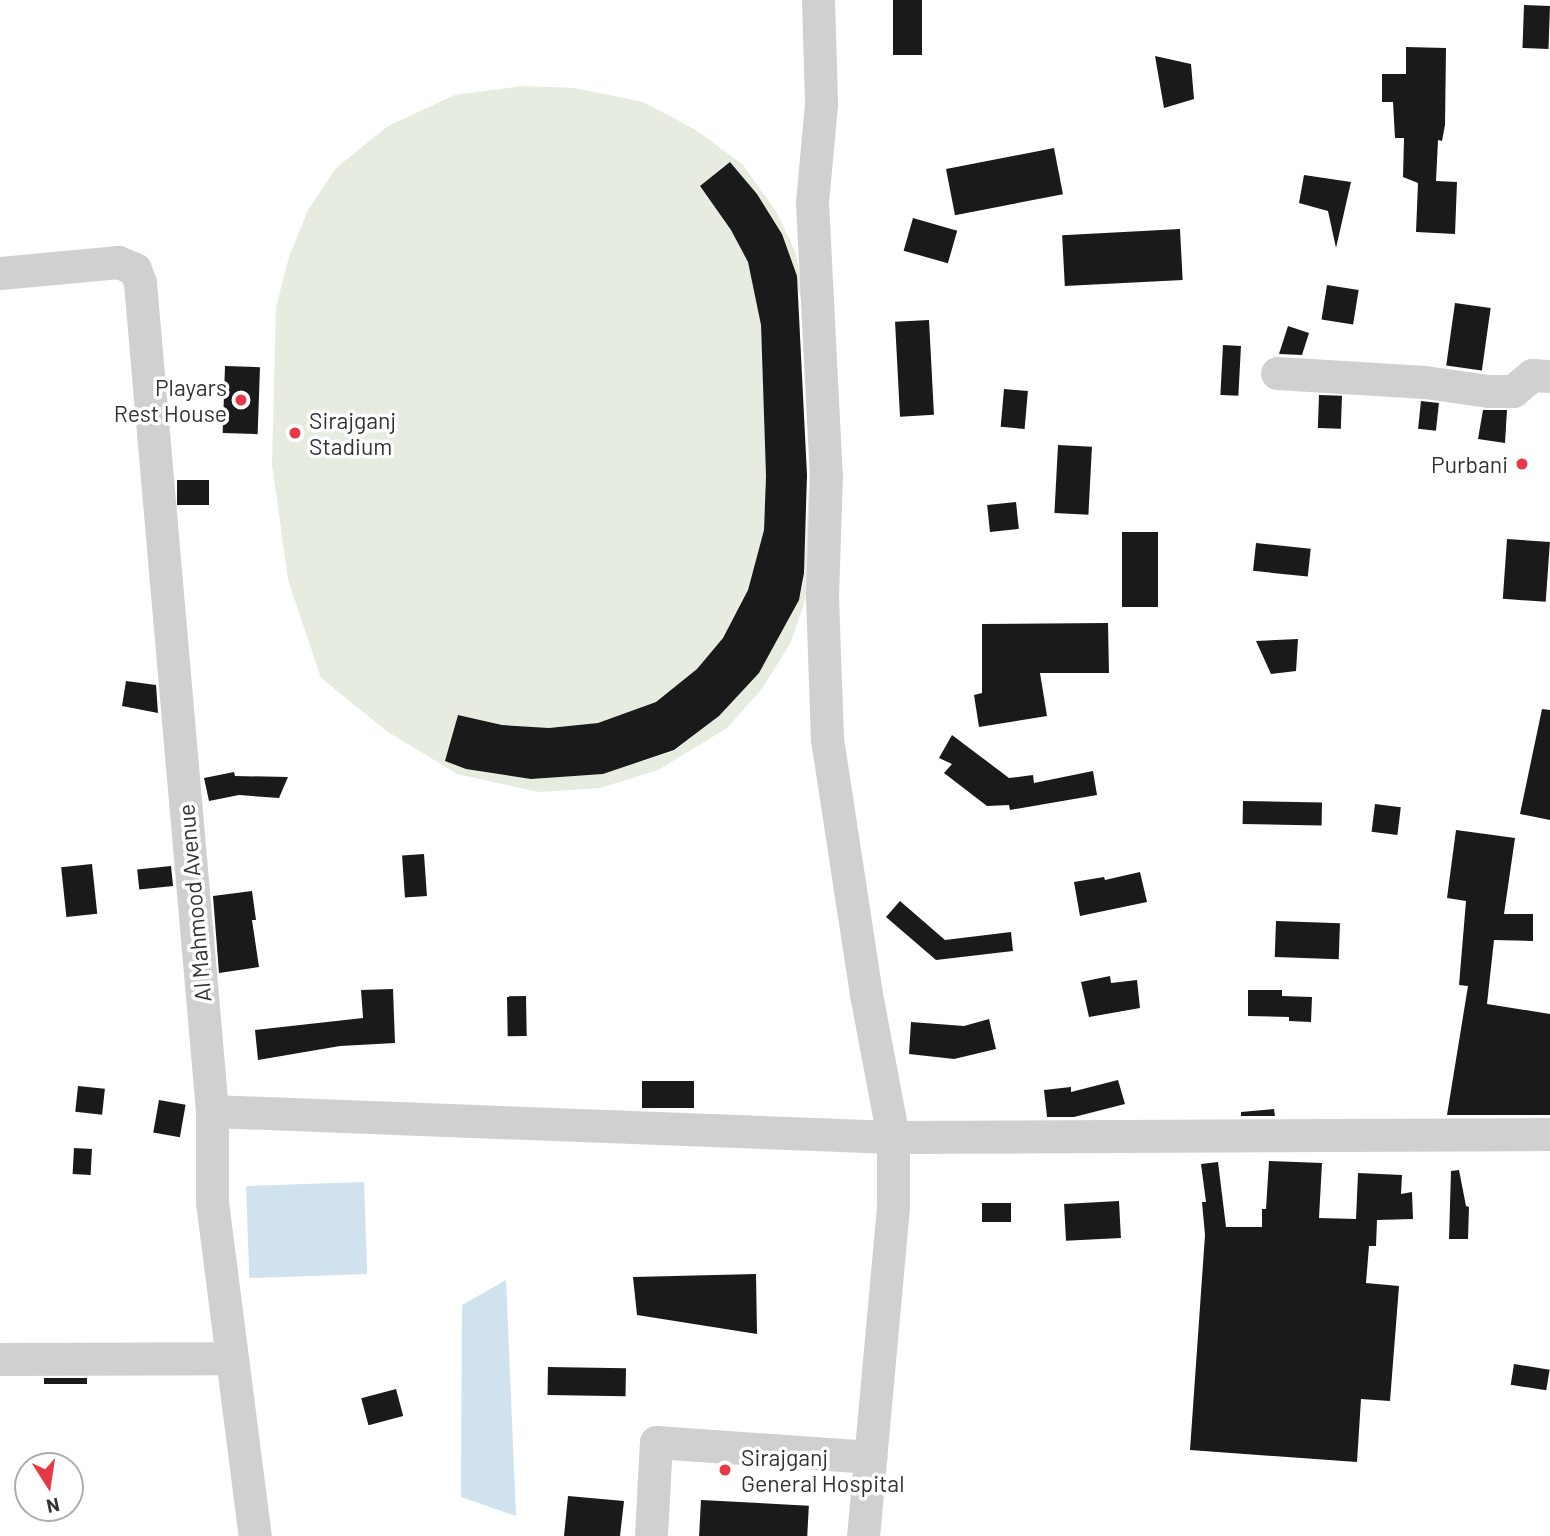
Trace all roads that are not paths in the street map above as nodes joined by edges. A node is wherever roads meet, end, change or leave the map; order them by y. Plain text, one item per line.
1 (818, 0) edge
2 (0, 273) edge
3 (1277, 373) dead end
4 (1550, 376) edge
5 (212, 1111) junction
6 (1550, 1134) edge
7 (893, 1136) junction
8 (230, 1358) junction
9 (0, 1359) edge
10 (870, 1457) junction
11 (255, 1536) edge
12 (651, 1536) edge
13 (863, 1536) edge

1 - 7 street
2 - 5 street, Al Mahmood Avenue
3 - 4 street
5 - 7 street
5 - 8 street, Al Mahmood Avenue
6 - 7 street
7 - 10 street
8 - 9 street
8 - 11 street, Al Mahmood Avenue
10 - 12 street
10 - 13 street

